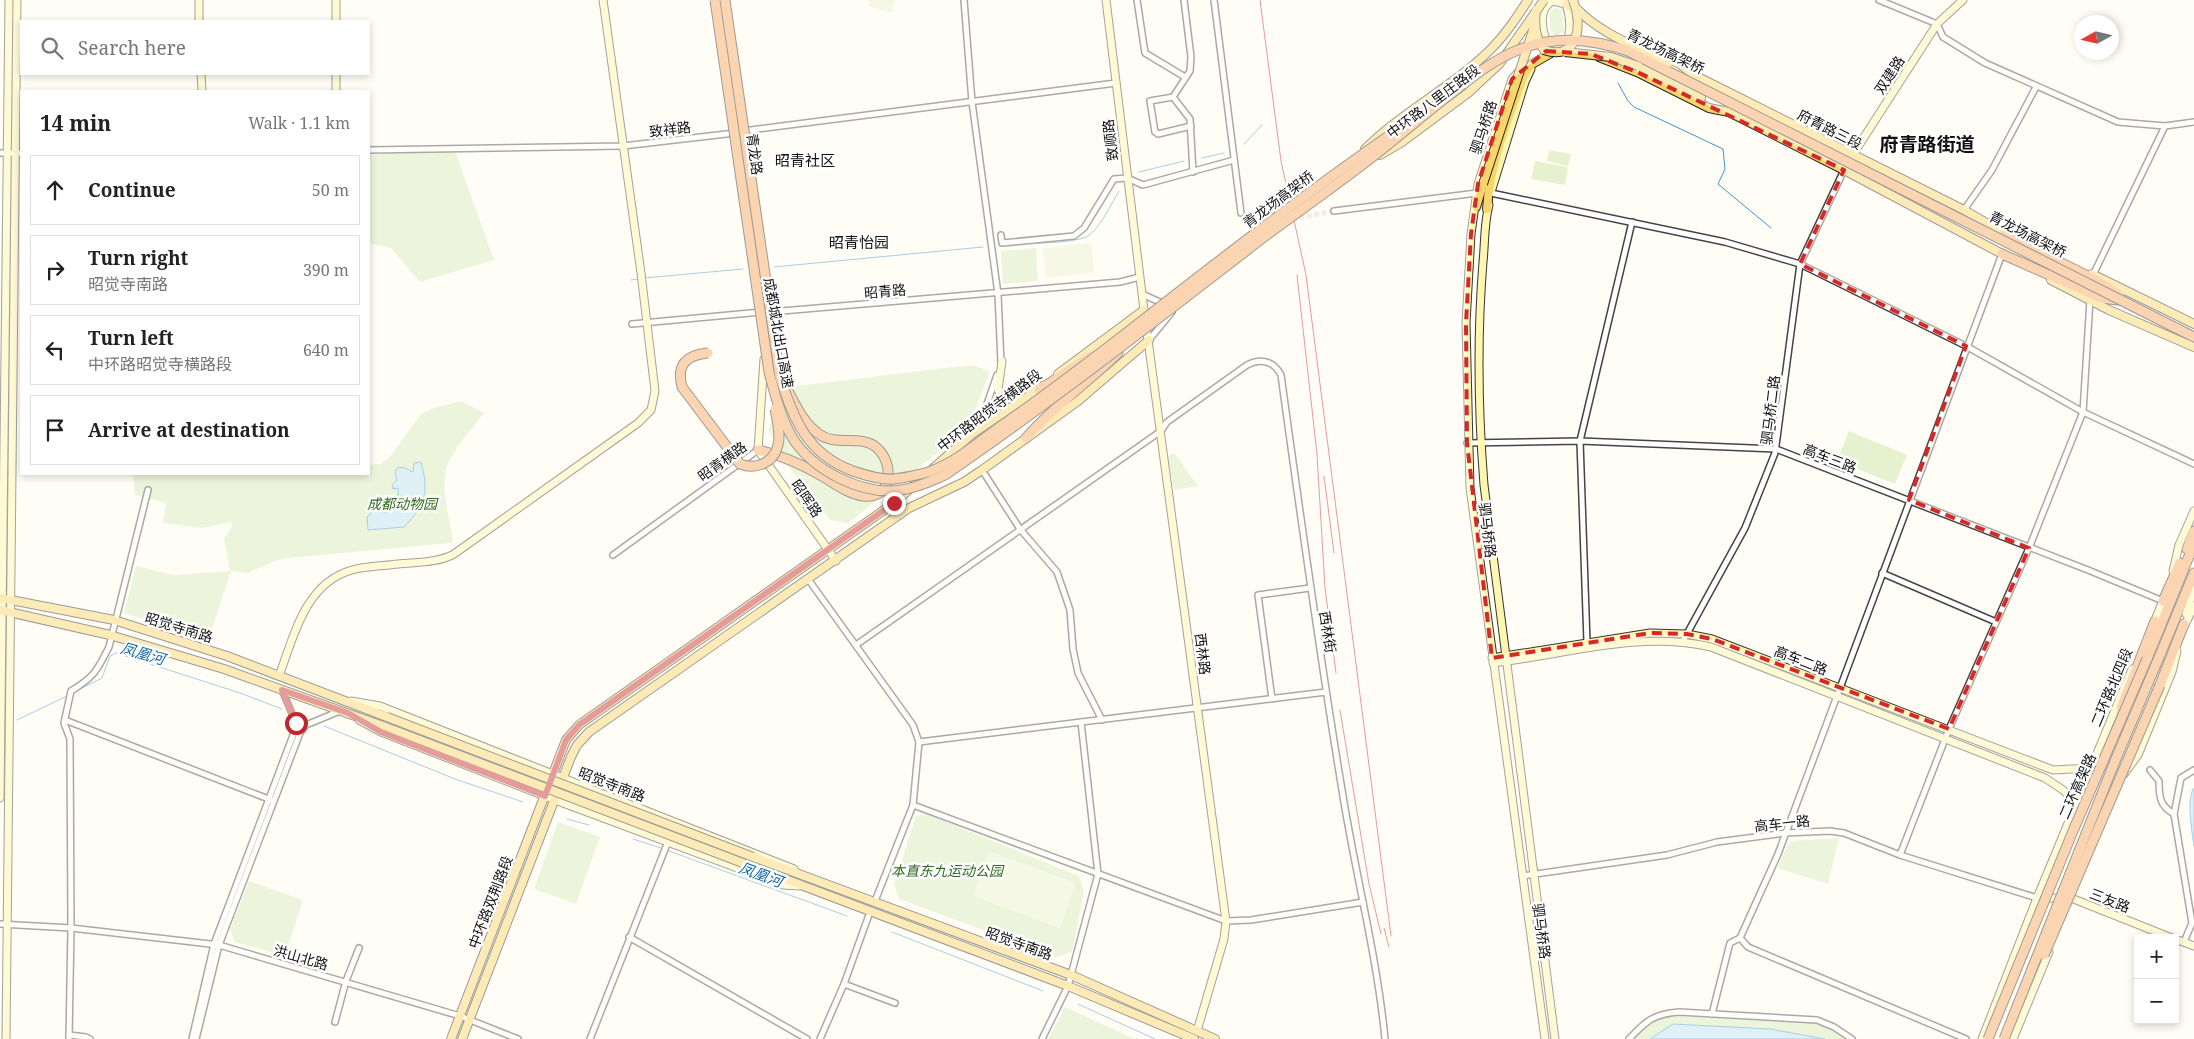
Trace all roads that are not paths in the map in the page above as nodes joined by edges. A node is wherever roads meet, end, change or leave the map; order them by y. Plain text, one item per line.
1 (9, 0) edge
2 (17, 0) edge
3 (199, 0) edge
4 (336, 0) edge
5 (603, 0) edge
6 (715, 0) edge
7 (720, 0) edge
8 (725, 0) edge
9 (964, 0) edge
10 (1106, 0) edge
11 (1137, 0) edge
12 (1184, 0) edge
13 (1214, 0) edge
14 (1528, 0) edge
15 (1542, 0) edge
16 (1879, 0) edge
17 (1963, 0) edge
18 (1569, 1) edge
19 (1576, 9) junction
20 (1540, 11) junction
21 (199, 20) edge
22 (336, 20) edge
23 (1535, 24) junction
24 (1937, 24) junction
25 (1558, 48) junction
26 (1692, 74) junction
27 (201, 75) edge
28 (336, 75) edge
29 (1184, 77) junction
30 (1116, 83) junction
31 (2036, 86) junction
32 (202, 90) edge
33 (336, 90) edge
34 (1173, 97) junction
35 (972, 102) junction
36 (1728, 112) junction
37 (2194, 122) edge
38 (1191, 126) junction
39 (2165, 126) junction
40 (739, 132) junction
41 (623, 146) junction
42 (370, 150) edge
43 (11, 153) edge
44 (1852, 154) junction
45 (1234, 160) junction
46 (1360, 161) junction
47 (1844, 170) junction
48 (1193, 172) junction
49 (1128, 178) junction
50 (1488, 188) junction
51 (1477, 193) junction
52 (1476, 207) junction
53 (1488, 209) joint
54 (1964, 210) junction
55 (1334, 211) tunnel mouth
56 (1241, 213) dead end
57 (1279, 221) dead end
58 (1632, 222) junction
59 (2005, 234) junction
60 (1001, 235) dead end
61 (2002, 254) junction
62 (1800, 264) junction
63 (2093, 275) junction
64 (1140, 277) junction
65 (998, 294) junction
66 (1142, 294) junction
67 (2119, 298) junction
68 (2090, 300) junction
69 (1175, 309) junction
70 (1144, 310) junction
71 (765, 312) junction
72 (648, 322) junction
73 (632, 324) dead end
74 (2194, 324) edge
75 (2194, 331) edge
76 (1135, 332) junction
77 (2194, 337) edge
78 (1149, 340) junction
79 (1966, 346) junction
80 (2194, 347) edge
81 (708, 353) dead end
82 (1002, 362) junction
83 (7, 364) edge
84 (769, 372) junction
85 (780, 377) junction
86 (1039, 390) junction
87 (1026, 398) junction
88 (2083, 412) junction
89 (1016, 420) junction
90 (1161, 431) junction
91 (972, 434) junction
92 (1026, 438) junction
93 (1580, 441) junction
94 (1481, 442) junction
95 (1468, 443) junction
96 (1776, 449) junction
97 (758, 450) junction
98 (2194, 464) edge
99 (982, 470) junction
100 (148, 490) dead end
101 (1910, 500) junction
102 (2194, 511) edge
103 (2194, 522) edge
104 (1020, 529) junction
105 (2194, 531) edge
106 (2194, 544) edge
107 (2029, 548) junction
108 (828, 550) junction
109 (612, 555) dead end
110 (836, 561) junction
111 (2174, 570) junction
112 (1882, 573) junction
113 (2194, 573) edge
114 (808, 580) junction
115 (1310, 588) junction
116 (2194, 588) edge
117 (1, 598) edge
118 (11, 600) junction
119 (2163, 601) junction
120 (2194, 606) edge
121 (1, 611) edge
122 (11, 613) junction
123 (114, 620) junction
124 (2155, 621) junction
125 (1996, 622) junction
126 (2184, 624) junction
127 (1687, 634) junction
128 (110, 635) junction
129 (1683, 641) junction
130 (1588, 642) junction
131 (856, 644) junction
132 (1506, 658) junction
133 (1492, 660) junction
134 (278, 676) junction
135 (1839, 688) junction
136 (282, 690) junction
137 (1326, 692) junction
138 (1836, 696) junction
139 (1272, 699) junction
140 (344, 700) junction
141 (1197, 708) junction
142 (344, 712) junction
143 (65, 720) junction
144 (1102, 720) junction
145 (1081, 722) junction
146 (1949, 728) junction
147 (1946, 738) junction
148 (919, 742) junction
149 (2091, 768) junction
150 (2150, 770) dead end
151 (2194, 770) edge
152 (552, 774) junction
153 (563, 778) junction
154 (545, 796) junction
155 (0, 798) edge
156 (271, 800) junction
157 (555, 800) junction
158 (2077, 803) junction
159 (913, 805) junction
160 (2174, 814) junction
161 (676, 822) junction
162 (1785, 833) junction
163 (668, 841) junction
164 (1900, 855) junction
165 (1098, 874) junction
166 (1534, 874) junction
167 (1522, 876) junction
168 (812, 878) junction
169 (808, 887) junction
170 (2037, 898) junction
171 (2071, 898) junction
172 (875, 902) junction
173 (1363, 902) junction
174 (870, 912) junction
175 (1226, 921) junction
176 (4, 924) edge
177 (71, 928) junction
178 (2030, 932) junction
179 (2164, 934) edge
180 (630, 937) junction
181 (1740, 938) junction
182 (2179, 940) edge
183 (2184, 942) junction
184 (217, 944) junction
185 (2194, 946) edge
186 (359, 948) dead end
187 (1071, 975) junction
188 (2028, 980) junction
189 (346, 981) junction
190 (844, 984) junction
191 (1068, 986) junction
192 (895, 1003) dead end
193 (1712, 1014) junction
194 (460, 1016) junction
195 (469, 1020) junction
196 (335, 1022) dead end
197 (69, 1037) edge
198 (1194, 1037) edge
199 (6, 1039) edge
200 (90, 1039) edge
201 (192, 1039) edge
202 (196, 1039) edge
203 (451, 1039) edge
204 (462, 1039) edge
205 (518, 1039) edge
206 (590, 1039) edge
207 (807, 1039) edge
208 (820, 1039) edge
209 (1042, 1039) edge
210 (1214, 1039) edge
211 (1385, 1039) edge
212 (1545, 1039) edge
213 (1555, 1039) edge
214 (1629, 1039) edge
215 (1852, 1039) edge
216 (1966, 1039) edge
217 (1982, 1039) edge
218 (1988, 1039) edge
219 (2004, 1039) edge
220 (2013, 1039) edge

1 - 43 street
2 - 43 street
3 - 21 street
4 - 22 street
5 - 41 street
6 - 84 highway, 成都城北出口高速, bridge
7 - 40 street, 青龙路
8 - 85 highway, 成都城北出口高速, bridge
9 - 35 street
10 - 30 street, 致顺路
11 - 29 street
12 - 29 street
13 - 45 street
14 - 46 main road, 中环路八里庄路段, bridge
15 - 20 main road, bridge
15 - 46 main road, 中环路八里庄路段, bridge
16 - 24 street
17 - 24 street, 双建路
18 - 19 main road, bridge
18 - 20 street
18 - 25 street
18 - 26 main road, 府青路三段
19 - 25 main road, bridge
19 - 26 main road, bridge
20 - 23 main road, bridge
20 - 25 street
23 - 25 main road, bridge
23 - 50 main road, bridge
24 - 31 street
24 - 44 street, 双建路
25 - 36 main road
25 - 36 main road, bridge
25 - 50 main road
25 - 51 street, 驷马桥路
26 - 44 main road, 府青路三段
27 - 32 street
28 - 33 street
29 - 34 street
30 - 35 street, 致祥路
30 - 49 street, 致顺路
31 - 39 street
31 - 54 street
34 - 38 street
34 - 38 street
35 - 40 street, 致祥路
35 - 65 street
36 - 47 main road
37 - 39 street
38 - 48 street
39 - 63 street
40 - 41 street, 致祥路
40 - 71 street, 青龙路
41 - 42 street, 致祥路
41 - 72 street
43 - 83 street
44 - 47 street, 双建路
44 - 54 main road, 府青路三段
45 - 48 street
45 - 56 street
46 - 67 highway, 青龙场高架桥, bridge
46 - 76 highway, 青龙场高架桥, bridge
47 - 61 main road
47 - 62 street, 驷马桥二路
48 - 49 street
49 - 60 street
49 - 64 street, 致顺路
50 - 52 main road
50 - 53 main road
50 - 58 street
51 - 52 street, 驷马桥路
51 - 55 street
52 - 95 street, 驷马桥路
53 - 94 street, 驷马桥路
54 - 59 main road, 府青路三段
57 - 69 street
58 - 62 street
58 - 93 street
59 - 63 main road, 府青路三段
59 - 67 highway
61 - 67 highway
61 - 68 main road
61 - 79 street
62 - 79 street
62 - 96 street, 驷马桥二路
63 - 74 main road, 府青路三段
64 - 65 street, 昭青路
64 - 66 street, 西林路
65 - 71 street, 昭青路
65 - 82 street
66 - 69 street
66 - 70 street, 西林路
67 - 75 highway, 青龙场高架桥, bridge
67 - 77 highway, 青龙场高架桥, bridge
68 - 80 main road
68 - 88 street
69 - 78 street
70 - 78 street, 西林路
70 - 86 main road, 中环路昭觉寺横路段
71 - 72 street, 昭青路
71 - 97 street, 昭青横路
72 - 73 street, 昭青路
72 - 134 street
76 - 86 highway, bridge
76 - 89 highway, 青龙场高架桥, bridge
76 - 92 highway, bridge
78 - 90 street, 西林路
78 - 92 main road
79 - 88 street
79 - 101 street
81 - 84 highway, bridge
82 - 87 street
82 - 91 street
83 - 117 street
83 - 118 street
84 - 89 highway, 成都城北出口高速, bridge
85 - 89 highway, 成都城北出口高速, bridge
85 - 97 highway, bridge
86 - 87 main road, 中环路昭觉寺横路段
87 - 91 main road, 中环路昭觉寺横路段
88 - 98 street
88 - 107 street
90 - 104 street
90 - 115 street, 西林街
90 - 141 street, 西林路
91 - 108 main road, 中环路昭觉寺横路段
92 - 99 main road
93 - 94 street, 高车三路
93 - 96 street, 高车三路
93 - 130 street
94 - 95 street, 高车三路
94 - 132 street, 驷马桥路
95 - 133 street, 驷马桥路
96 - 101 street, 高车三路
96 - 127 street, 驷马桥二路
97 - 108 street, 昭晖路
97 - 109 street, 昭青横路
99 - 104 street
99 - 110 main road
100 - 123 street
101 - 107 street, 高车三路
101 - 112 street
102 - 111 street, 二环路北四段
103 - 111 street
104 - 131 street
104 - 144 street
105 - 119 highway
106 - 178 highway, 二环高架路, bridge
107 - 119 street, 高车三路
107 - 125 street
108 - 110 street, 昭晖路
108 - 152 main road, 中环路昭觉寺横路段
110 - 114 main road
111 - 119 street, 二环路北四段
112 - 125 street
112 - 135 street
113 - 188 highway, 二环高架路, bridge
114 - 131 street
114 - 153 main road
115 - 137 street, 西林街
115 - 139 street
116 - 126 street
117 - 118 main road, 昭觉寺南路
117 - 121 street
118 - 122 street
118 - 123 main road, 昭觉寺南路
119 - 124 street, 二环路北四段
120 - 126 street
121 - 122 main road, 昭觉寺南路
121 - 155 street
122 - 128 main road, 昭觉寺南路
122 - 176 street
123 - 128 street
123 - 134 main road, 昭觉寺南路
124 - 149 street, 二环路北四段
124 - 178 highway, bridge
125 - 146 street
126 - 171 street
126 - 188 highway, bridge
127 - 129 street, 驷马桥二路
127 - 130 street, 高车二路
127 - 135 street, 高车二路
128 - 136 main road, 昭觉寺南路
128 - 143 street
129 - 132 street, 高车二路
129 - 138 street, 高车二路
130 - 132 street, 高车二路
131 - 148 street
132 - 133 street, 高车二路
132 - 166 street, 驷马桥路
133 - 167 street, 驷马桥路
134 - 140 main road, 昭觉寺南路
135 - 138 street
135 - 146 street, 高车二路
136 - 142 main road, 昭觉寺南路
136 - 156 street
137 - 139 street
137 - 173 street, 西林街
138 - 147 street, 高车二路
138 - 162 street
139 - 141 street
140 - 152 street, 昭觉寺南路
140 - 168 main road, 昭觉寺南路, bridge
141 - 144 street
141 - 175 street, 西林路
142 - 154 street, 昭觉寺南路
142 - 156 street
142 - 169 main road, 昭觉寺南路, bridge
143 - 156 street
143 - 177 street
144 - 145 street
145 - 148 street
145 - 165 street
146 - 147 street
146 - 149 street, 高车二路
147 - 158 street, 高车二路
147 - 164 street
148 - 159 street
149 - 158 street, 二环路北四段
150 - 160 street
151 - 160 street
152 - 153 street, 昭觉寺南路
152 - 154 main road, 中环路双荆路段
153 - 157 main road, 中环路双荆路段
153 - 161 street, 昭觉寺南路
154 - 157 street, 昭觉寺南路
154 - 194 main road, 中环路双荆路段
156 - 184 street
157 - 163 street, 昭觉寺南路
157 - 195 main road, 中环路双荆路段
158 - 170 street, 二环路北四段
159 - 165 street
159 - 172 street
160 - 183 street
161 - 163 street
161 - 168 street, 昭觉寺南路
162 - 164 street, 高车一路
162 - 166 street, 高车一路
162 - 181 street
163 - 169 street, 昭觉寺南路
163 - 180 street
164 - 170 street, 高车一路
165 - 175 street
165 - 187 street
166 - 167 street, 高车一路
166 - 213 street, 驷马桥路
167 - 212 street, 驷马桥路
168 - 172 main road, 昭觉寺南路
169 - 174 main road, 昭觉寺南路
170 - 171 street, 三友路
170 - 217 street, 二环路北四段
171 - 179 street, 三友路
171 - 220 street
172 - 187 main road, 昭觉寺南路
173 - 175 street
173 - 211 street, 西林街
174 - 190 street
174 - 191 main road, 昭觉寺南路
175 - 198 street, 西林路
176 - 177 street, 洪山北路
176 - 199 street
177 - 184 street, 洪山北路
177 - 197 street
178 - 218 highway, 二环高架路, bridge
180 - 206 street
180 - 207 street
181 - 193 street
181 - 216 street
182 - 183 street, 三友路
183 - 185 street, 三友路
184 - 189 street, 洪山北路
184 - 201 street
184 - 202 street
186 - 189 street
187 - 191 street
187 - 198 main road, 昭觉寺南路
188 - 219 highway, 二环高架路, bridge
189 - 194 street, 洪山北路
189 - 196 street
190 - 192 street
190 - 208 street
191 - 198 main road, 昭觉寺南路
191 - 209 street
193 - 214 street
193 - 215 street
194 - 195 street, 洪山北路
194 - 203 main road, 中环路双荆路段
195 - 204 main road, 中环路双荆路段
195 - 205 street, 洪山北路
197 - 200 street
198 - 210 main road, 昭觉寺南路

